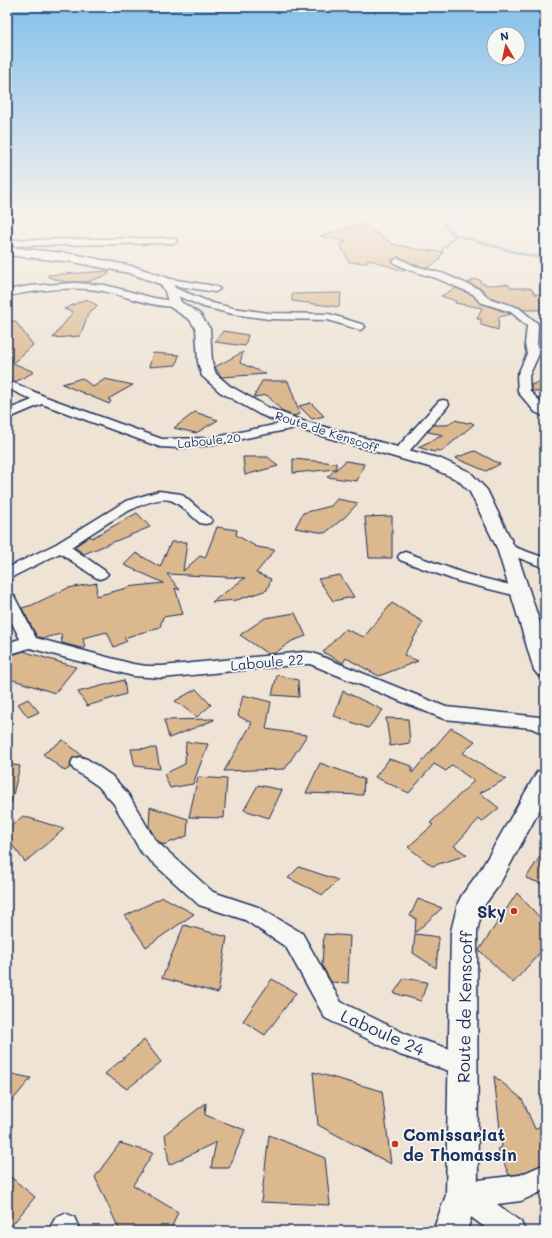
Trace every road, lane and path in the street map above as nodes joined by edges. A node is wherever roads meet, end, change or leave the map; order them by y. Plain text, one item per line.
1 (137, 273) edge
2 (429, 273) edge
3 (215, 289) dead end
4 (170, 291) junction
5 (7, 293) edge
6 (360, 327) dead end
7 (7, 384) edge
8 (42, 400) junction
9 (443, 404) dead end
10 (543, 410) edge
11 (7, 415) edge
12 (297, 424) junction
13 (400, 454) junction
14 (204, 520) dead end
15 (61, 547) junction
16 (506, 548) junction
17 (405, 557) dead end
18 (545, 563) edge
19 (100, 574) dead end
20 (7, 576) edge
21 (521, 592) junction
22 (7, 598) edge
23 (30, 642) junction
24 (7, 649) edge
25 (545, 670) edge
26 (545, 726) edge
27 (80, 764) dead end
28 (545, 778) edge
29 (462, 1063) junction
30 (545, 1177) edge
31 (462, 1195) junction
32 (450, 1231) edge
33 (512, 1231) edge

1 - 4 main road, Route de Kenscoff
2 - 10 street
3 - 4 street
4 - 5 street
4 - 6 street
4 - 12 main road, Route de Kenscoff
7 - 8 street, Laboule 20
8 - 11 street
8 - 12 street, Laboule 20
9 - 13 street
12 - 13 main road, Route de Kenscoff
13 - 16 main road, Route de Kenscoff
14 - 15 street
15 - 19 street
15 - 20 street
16 - 18 street
16 - 21 main road, Route de Kenscoff
17 - 21 street
21 - 25 main road, Route de Kenscoff
22 - 23 street
23 - 24 street
23 - 26 street, Laboule 22
27 - 29 street, Laboule 24
28 - 29 main road, Route de Kenscoff
29 - 31 main road, Route de Kenscoff
30 - 31 street
31 - 32 main road, Route de Kenscoff
31 - 33 street

